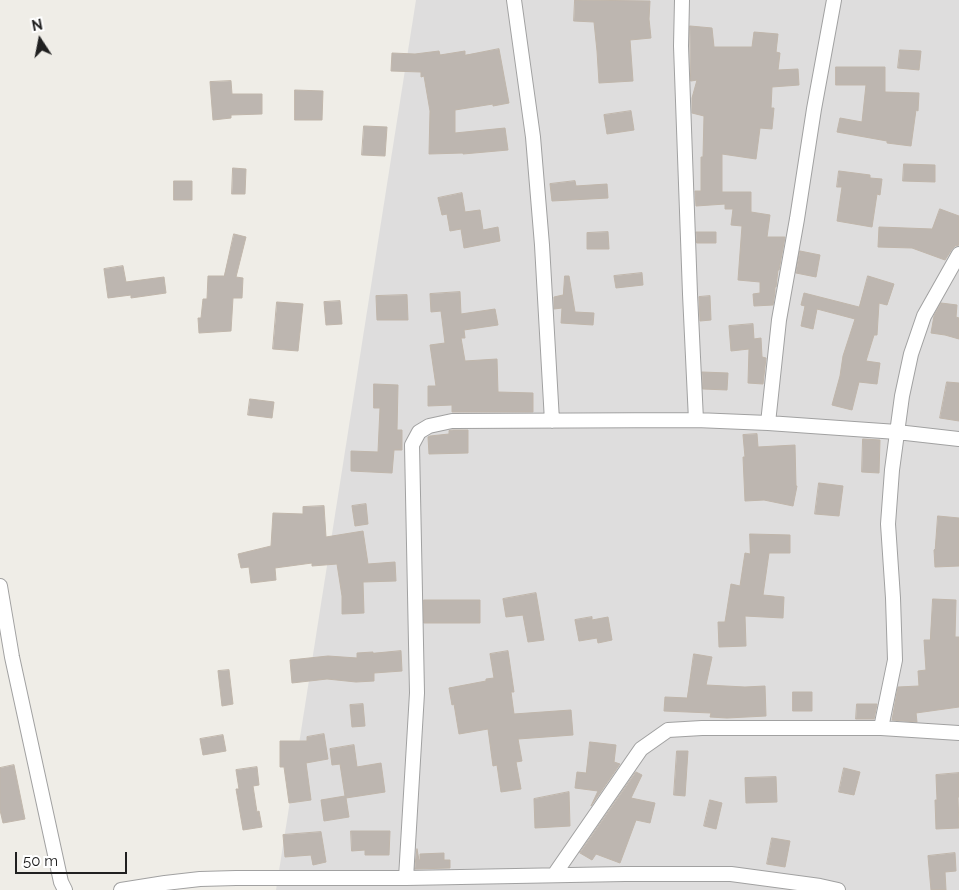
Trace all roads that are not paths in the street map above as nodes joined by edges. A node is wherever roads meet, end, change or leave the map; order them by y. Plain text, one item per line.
1 (514, 0) edge
2 (682, 0) edge
3 (834, 0) edge
4 (959, 254) edge
5 (696, 420) junction
6 (552, 421) junction
7 (768, 423) junction
8 (897, 432) junction
9 (959, 439) edge
10 (0, 586) edge
11 (881, 728) junction
12 (959, 733) edge
13 (554, 875) junction
14 (406, 878) junction
15 (65, 890) edge
16 (121, 890) edge
17 (838, 890) edge

1 - 6 street
2 - 5 street
3 - 7 street
4 - 8 street
5 - 6 street
5 - 7 street
6 - 14 street
7 - 8 street
8 - 9 street
8 - 11 street
10 - 15 street
11 - 12 street
11 - 13 street
13 - 14 street
13 - 17 street
14 - 16 street

